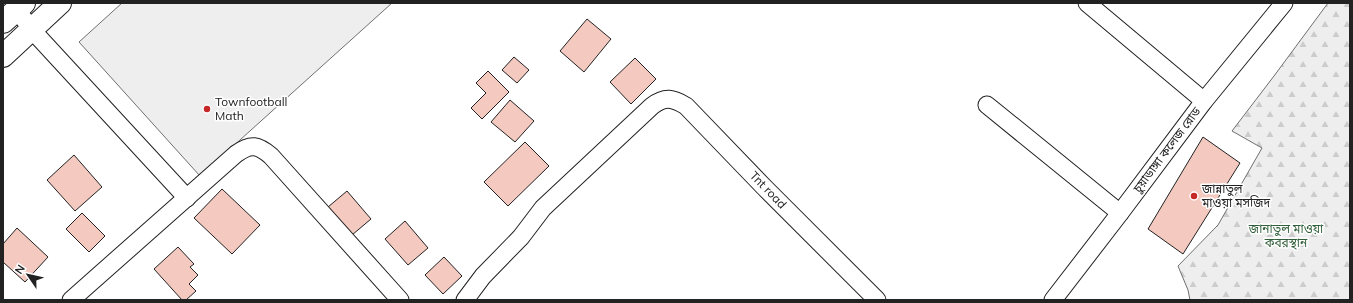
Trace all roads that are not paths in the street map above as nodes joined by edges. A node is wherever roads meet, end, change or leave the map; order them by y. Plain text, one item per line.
1 (60, 3) edge
2 (1087, 3) edge
3 (1284, 3) edge
4 (15, 12) edge
5 (32, 30) junction
6 (3, 56) edge
7 (1204, 101) junction
8 (987, 105) dead end
9 (188, 198) junction
10 (1120, 213) junction
11 (72, 300) edge
12 (400, 300) edge
13 (465, 300) edge
14 (877, 300) edge
15 (1053, 300) edge

1 - 5 main road
2 - 7 street
3 - 7 street, চুয়াডাঙ্গা কলেজ রোড
4 - 5 street
5 - 6 main road
5 - 9 street
7 - 10 street, চুয়াডাঙ্গা কলেজ রোড
8 - 10 street
9 - 11 street
9 - 12 street
10 - 15 street, চুয়াডাঙ্গা কলেজ রোড
13 - 14 street, Tnt road

